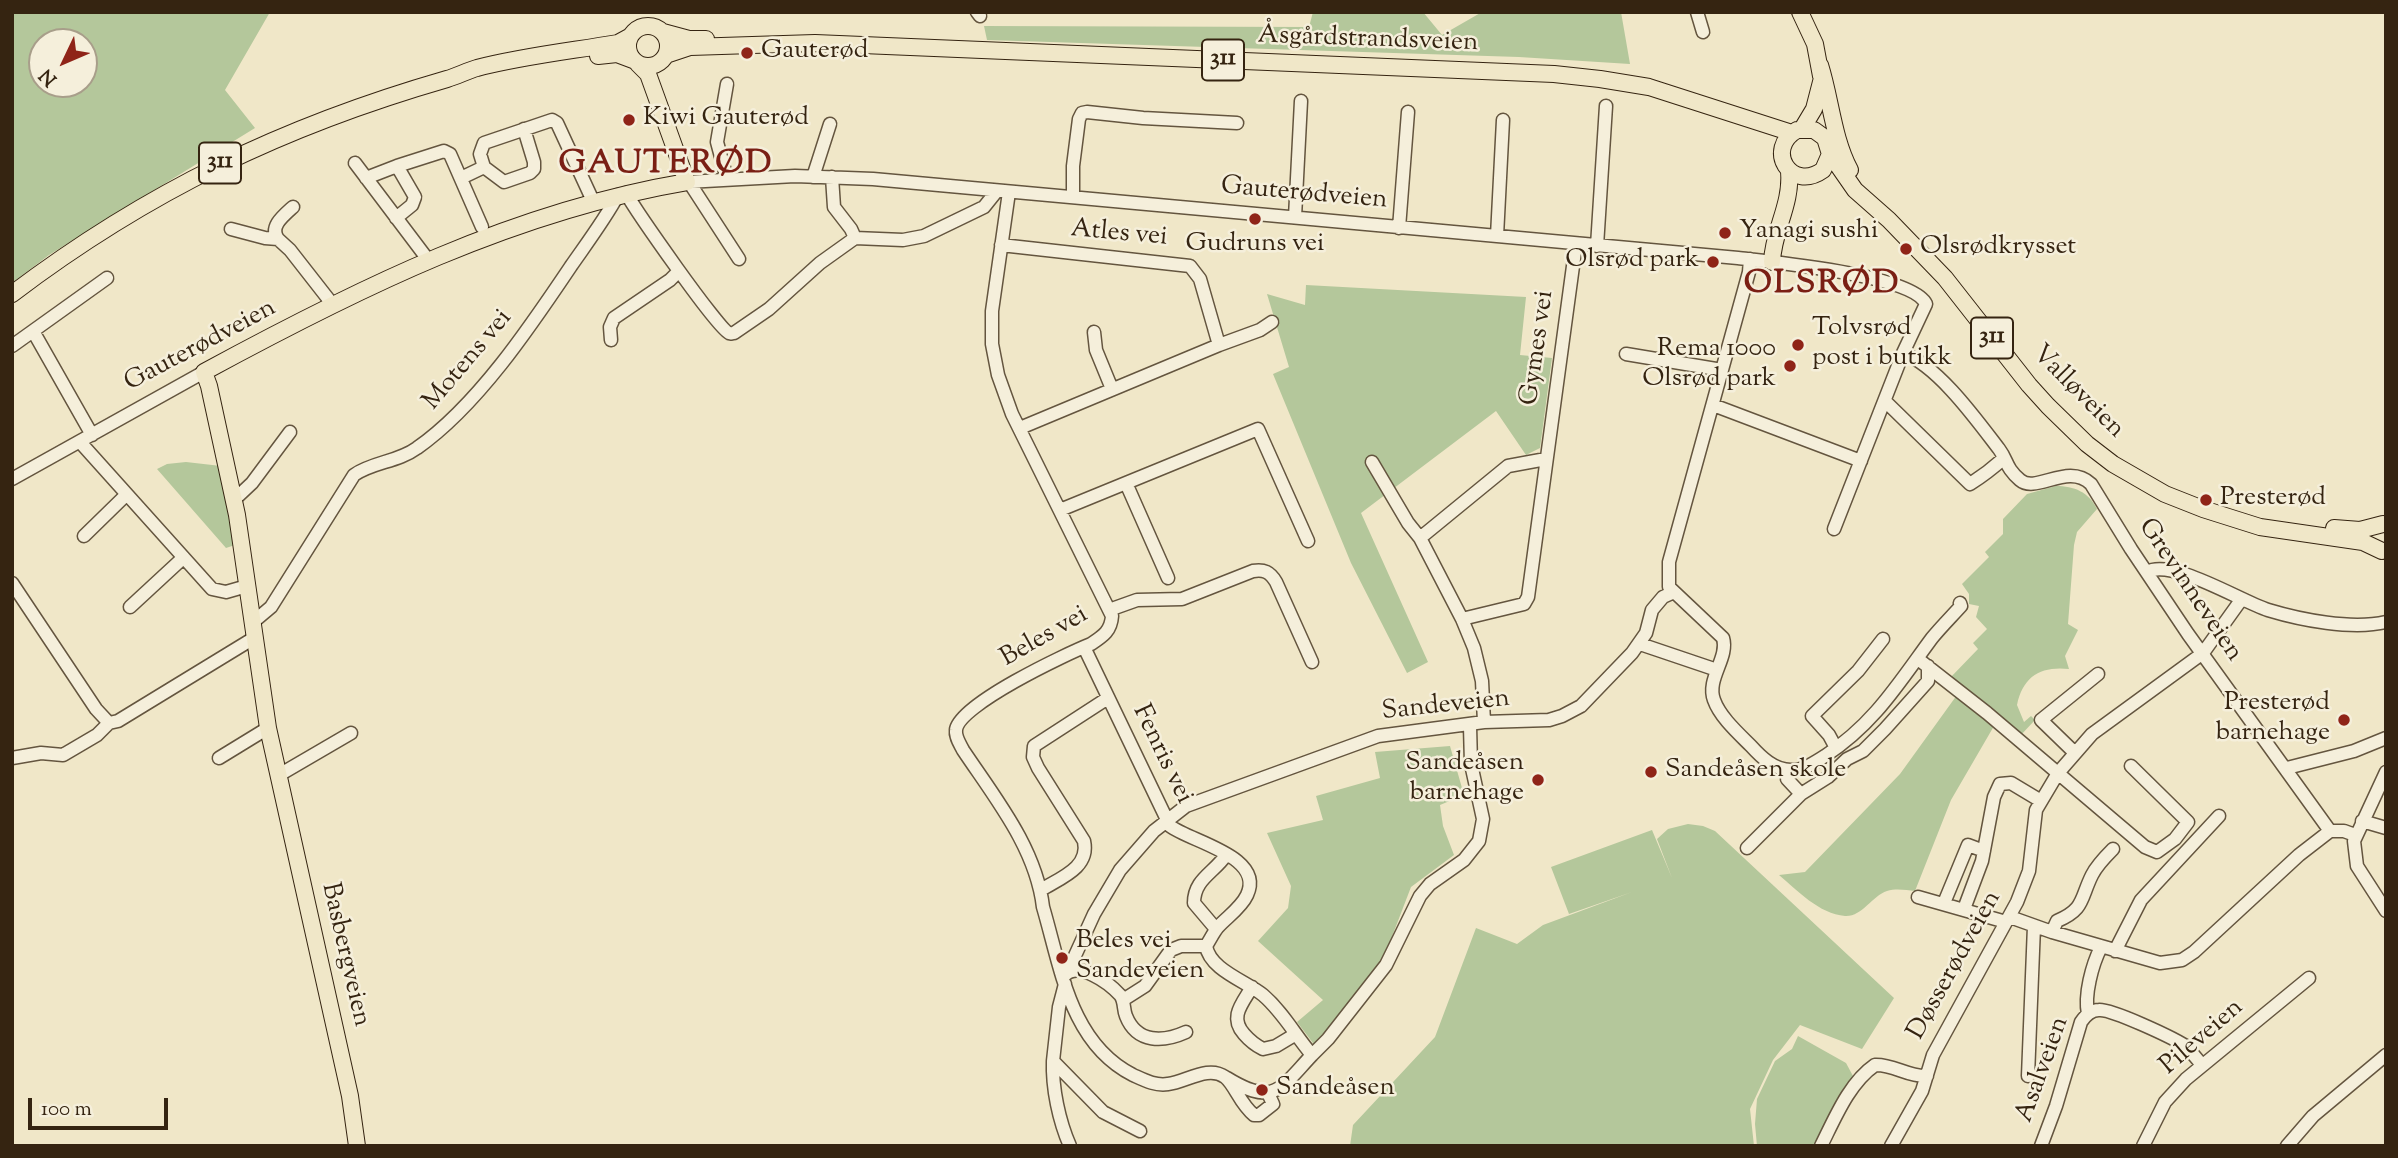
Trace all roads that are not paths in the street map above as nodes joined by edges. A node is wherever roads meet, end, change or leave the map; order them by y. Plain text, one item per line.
1 (634, 12) edge
2 (651, 12) edge
3 (1697, 12) edge
4 (1800, 12) edge
5 (660, 30) junction
6 (1703, 32) dead end
7 (631, 35) junction
8 (785, 43) junction
9 (664, 58) junction
10 (636, 62) junction
11 (1821, 71) junction
12 (450, 78) junction
13 (727, 84) dead end
14 (1301, 101) dead end
15 (1606, 106) dead end
16 (1408, 112) dead end
17 (1734, 115) junction
18 (1503, 120) dead end
19 (1237, 123) dead end
20 (830, 124) dead end
21 (667, 127) junction
22 (524, 129) junction
23 (1797, 131) junction
24 (1828, 146) junction
25 (1782, 152) junction
26 (355, 163) dead end
27 (397, 166) junction
28 (484, 167) junction
29 (1789, 171) junction
30 (1812, 176) junction
31 (813, 177) junction
32 (832, 177) junction
33 (366, 178) junction
34 (461, 178) junction
35 (727, 179) junction
36 (688, 182) junction
37 (1856, 190) junction
38 (1003, 192) junction
39 (622, 194) junction
40 (1073, 197) junction
41 (593, 201) junction
42 (1872, 204) junction
43 (293, 207) dead end
44 (1295, 217) junction
45 (396, 218) junction
46 (482, 228) dead end
47 (1399, 228) junction
48 (231, 229) dead end
49 (1497, 236) junction
50 (855, 238) junction
51 (278, 239) junction
52 (1576, 244) junction
53 (1001, 245) junction
54 (1597, 246) junction
55 (739, 258) dead end
56 (1750, 259) junction
57 (429, 261) junction
58 (1772, 262) junction
59 (680, 271) junction
60 (107, 278) dead end
61 (12, 294) edge
62 (333, 305) junction
63 (1272, 322) dead end
64 (33, 331) junction
65 (1094, 332) dead end
66 (611, 340) dead end
67 (1219, 345) junction
68 (12, 346) edge
69 (1903, 353) junction
70 (1626, 354) dead end
71 (1722, 370) junction
72 (204, 372) junction
73 (1112, 388) junction
74 (1885, 401) junction
75 (1713, 405) junction
76 (1020, 428) junction
77 (290, 432) dead end
78 (92, 435) junction
79 (80, 442) junction
80 (1546, 458) junction
81 (2003, 459) junction
82 (1861, 461) junction
83 (1371, 462) dead end
84 (12, 479) edge
85 (1126, 483) junction
86 (126, 495) junction
87 (234, 499) junction
88 (1060, 510) junction
89 (2241, 520) junction
90 (2385, 523) edge
91 (1834, 529) dead end
92 (84, 536) dead end
93 (1420, 538) junction
94 (1308, 541) dead end
95 (2384, 553) edge
96 (183, 558) junction
97 (2147, 572) junction
98 (1168, 579) dead end
99 (12, 583) edge
100 (247, 586) junction
101 (1674, 592) junction
102 (2241, 600) junction
103 (1960, 603) dead end
104 (130, 607) dead end
105 (1109, 610) junction
106 (1462, 619) junction
107 (2386, 622) edge
108 (253, 631) junction
109 (1883, 639) dead end
110 (1640, 644) junction
111 (1084, 647) junction
112 (2203, 653) junction
113 (1311, 662) dead end
114 (1923, 662) junction
115 (1717, 670) junction
116 (2098, 674) dead end
117 (1108, 698) junction
118 (1484, 722) junction
119 (109, 723) junction
120 (1470, 726) junction
121 (268, 728) junction
122 (352, 733) dead end
123 (2386, 738) edge
124 (1836, 748) junction
125 (2074, 752) junction
126 (12, 758) edge
127 (219, 758) dead end
128 (2131, 766) dead end
129 (2287, 768) junction
130 (1788, 770) junction
131 (2386, 772) edge
132 (2058, 773) junction
133 (279, 775) junction
134 (1801, 794) junction
135 (2041, 801) junction
136 (2219, 816) dead end
137 (1166, 820) junction
138 (2362, 821) junction
139 (2386, 828) edge
140 (2330, 831) junction
141 (2356, 835) junction
142 (1747, 848) dead end
143 (2113, 849) dead end
144 (1984, 851) junction
145 (1226, 855) junction
146 (1041, 890) junction
147 (1918, 897) dead end
148 (1944, 903) junction
149 (1964, 909) junction
150 (2386, 911) edge
151 (2008, 919) junction
152 (2035, 926) junction
153 (1216, 929) junction
154 (2052, 932) junction
155 (1206, 946) junction
156 (2101, 947) junction
157 (2116, 951) junction
158 (1066, 977) junction
159 (2309, 978) dead end
160 (1252, 987) junction
161 (1123, 1000) junction
162 (2088, 1014) junction
163 (1186, 1032) dead end
164 (1296, 1034) junction
165 (1310, 1053) junction
166 (2386, 1055) edge
167 (1053, 1061) junction
168 (2202, 1065) junction
169 (1927, 1076) junction
170 (2028, 1076) dead end
171 (1227, 1078) junction
172 (1268, 1093) junction
173 (1140, 1131) dead end
174 (357, 1146) edge
175 (1070, 1146) edge
176 (1821, 1146) edge
177 (1891, 1146) edge
178 (2041, 1146) edge
179 (2143, 1146) edge
180 (2287, 1146) edge

1 - 7 main road
2 - 5 main road
3 - 6 street
4 - 11 main road
5 - 7 main road, Åsgårdstrandsveien / 311
5 - 8 main road, Åsgårdstrandsveien / 311
5 - 9 main road
7 - 10 main road
7 - 12 main road, Åsgårdstrandsveien / 311
8 - 9 main road, Åsgårdstrandsveien / 311
8 - 17 main road, Åsgårdstrandsveien / 311
9 - 10 main road, Åsgårdstrandsveien / 311
9 - 21 main road
10 - 12 main road, Åsgårdstrandsveien / 311
10 - 21 main road
11 - 23 main road
11 - 24 main road
11 - 42 main road
12 - 61 main road, Åsgårdstrandsveien / 311
13 - 35 street
14 - 44 street
15 - 54 street
16 - 47 street
17 - 23 main road, Åsgårdstrandsveien / 311
17 - 25 main road, Åsgårdstrandsveien / 311
18 - 49 street
19 - 40 street
20 - 31 street
21 - 36 main road
22 - 28 street
22 - 28 street
22 - 41 street
23 - 24 main road, 311
23 - 25 main road
24 - 30 main road
24 - 37 main road, Valløveien / 311
25 - 29 main road, 311
26 - 33 street
27 - 33 street
27 - 34 street
27 - 45 street
28 - 34 street
29 - 30 main road, 311
29 - 58 main road
30 - 37 main road, Valløveien / 311
30 - 58 main road
31 - 32 street, Gauterødveien
31 - 35 street, Gauterødveien
32 - 38 street, Gauterødveien
32 - 50 street
33 - 45 street
34 - 46 street
35 - 36 street, Gauterødveien
36 - 39 main road, Gauterødveien
36 - 55 street
37 - 42 main road, Valløveien / 311
38 - 40 street, Gauterødveien
38 - 50 street
38 - 53 street, Beles vei
39 - 41 main road, Gauterødveien
39 - 59 street
39 - 108 street, Motens vei
40 - 44 street, Gauterødveien
41 - 57 main road, Gauterødveien
42 - 89 main road, Valløveien / 311
43 - 51 street
44 - 47 street, Gauterødveien
45 - 57 street
47 - 49 street, Gauterødveien
48 - 51 street
49 - 52 street, Gauterødveien
50 - 59 street
51 - 62 street
52 - 54 street, Gauterødveien
52 - 80 street, Gymes vei
53 - 67 street, Atles vei
53 - 76 street, Beles vei
54 - 56 street, Gauterødveien
56 - 58 street, Gauterødveien
56 - 71 street
57 - 62 main road, Gauterødveien
58 - 69 street, Gauterødveien
59 - 66 street
60 - 64 street
62 - 72 main road, Gauterødveien
63 - 67 street
64 - 68 street
64 - 78 street
65 - 73 street
67 - 73 street
69 - 74 street, Gauterødveien
69 - 81 street
70 - 71 street
71 - 75 street
72 - 78 street, Gauterødveien
72 - 87 main road, Basbergveien
73 - 76 street
74 - 81 street
74 - 82 street, Gauterødveien
75 - 82 street
75 - 101 street
76 - 88 street, Beles vei
77 - 87 street
78 - 79 street, Gauterødveien
79 - 84 street, Gauterødveien
79 - 86 street
80 - 93 street
80 - 106 street, Gymes vei
81 - 97 street, Grevinneveien
82 - 91 street, Gauterødveien
83 - 93 street
85 - 88 street
85 - 94 street
85 - 98 street
86 - 92 street
86 - 96 street
87 - 100 main road, Basbergveien
88 - 105 street, Beles vei
89 - 90 main road, Valløveien / 311
89 - 95 main road, Valløveien / 311
90 - 95 main road, 311
93 - 106 street
96 - 100 street
96 - 104 street
97 - 102 street
97 - 112 street, Grevinneveien
99 - 119 street
100 - 108 main road, Basbergveien
101 - 110 street, Sandeveien
101 - 115 street
102 - 107 street
102 - 112 street, Døsserødveien
103 - 114 street
105 - 111 street, Beles vei
105 - 113 street
106 - 118 street
108 - 119 street, Motens vei
108 - 121 main road, Basbergveien
109 - 124 street
110 - 115 street
110 - 118 street, Sandeveien
111 - 117 street, Fenris vei
111 - 146 street, Beles vei
112 - 125 street, Døsserødveien
112 - 129 street, Grevinneveien
114 - 124 street
114 - 132 street
114 - 134 street
115 - 130 street
116 - 125 street
117 - 137 street, Fenris vei
117 - 146 street
118 - 120 street, Sandeveien
119 - 126 street, Motens vei
120 - 137 street, Sandeveien
120 - 165 street
121 - 127 street
121 - 133 main road, Basbergveien
122 - 133 street
123 - 129 street
124 - 130 street
125 - 132 street, Døsserødveien
128 - 132 street
129 - 140 street, Grevinneveien
130 - 134 street
131 - 138 street
132 - 135 street, Døsserødveien
133 - 174 main road, Basbergveien
134 - 142 street
135 - 144 street, Døsserødveien
135 - 151 street, Døsserødveien
136 - 157 street
137 - 145 street, Fenris vei
137 - 158 street, Sandeveien
138 - 139 street
138 - 141 street
140 - 141 street
140 - 157 street
141 - 150 street
143 - 154 street
144 - 148 street, Døsserødveien
144 - 149 street, Døsserødveien
145 - 153 street
145 - 153 street, Fenris vei
146 - 158 street, Beles vei
147 - 148 street
148 - 149 street
149 - 151 street
151 - 152 street
151 - 169 street, Døsserødveien
152 - 154 street
152 - 170 street
153 - 155 street, Fenris vei
154 - 156 street
155 - 160 street
155 - 161 street
156 - 157 street
156 - 162 street
158 - 161 street
158 - 167 street, Sandeveien
158 - 171 street, Beles vei
159 - 168 street, Pileveien
160 - 164 street
160 - 164 street
161 - 163 street
162 - 168 street, Asalveien
162 - 178 street, Asalveien
164 - 165 street
165 - 172 street
166 - 180 street
167 - 173 street
167 - 175 street, Sandeveien
168 - 179 street, Pileveien
169 - 176 street
169 - 177 street, Døsserødveien
171 - 172 street, Beles vei
171 - 172 street

